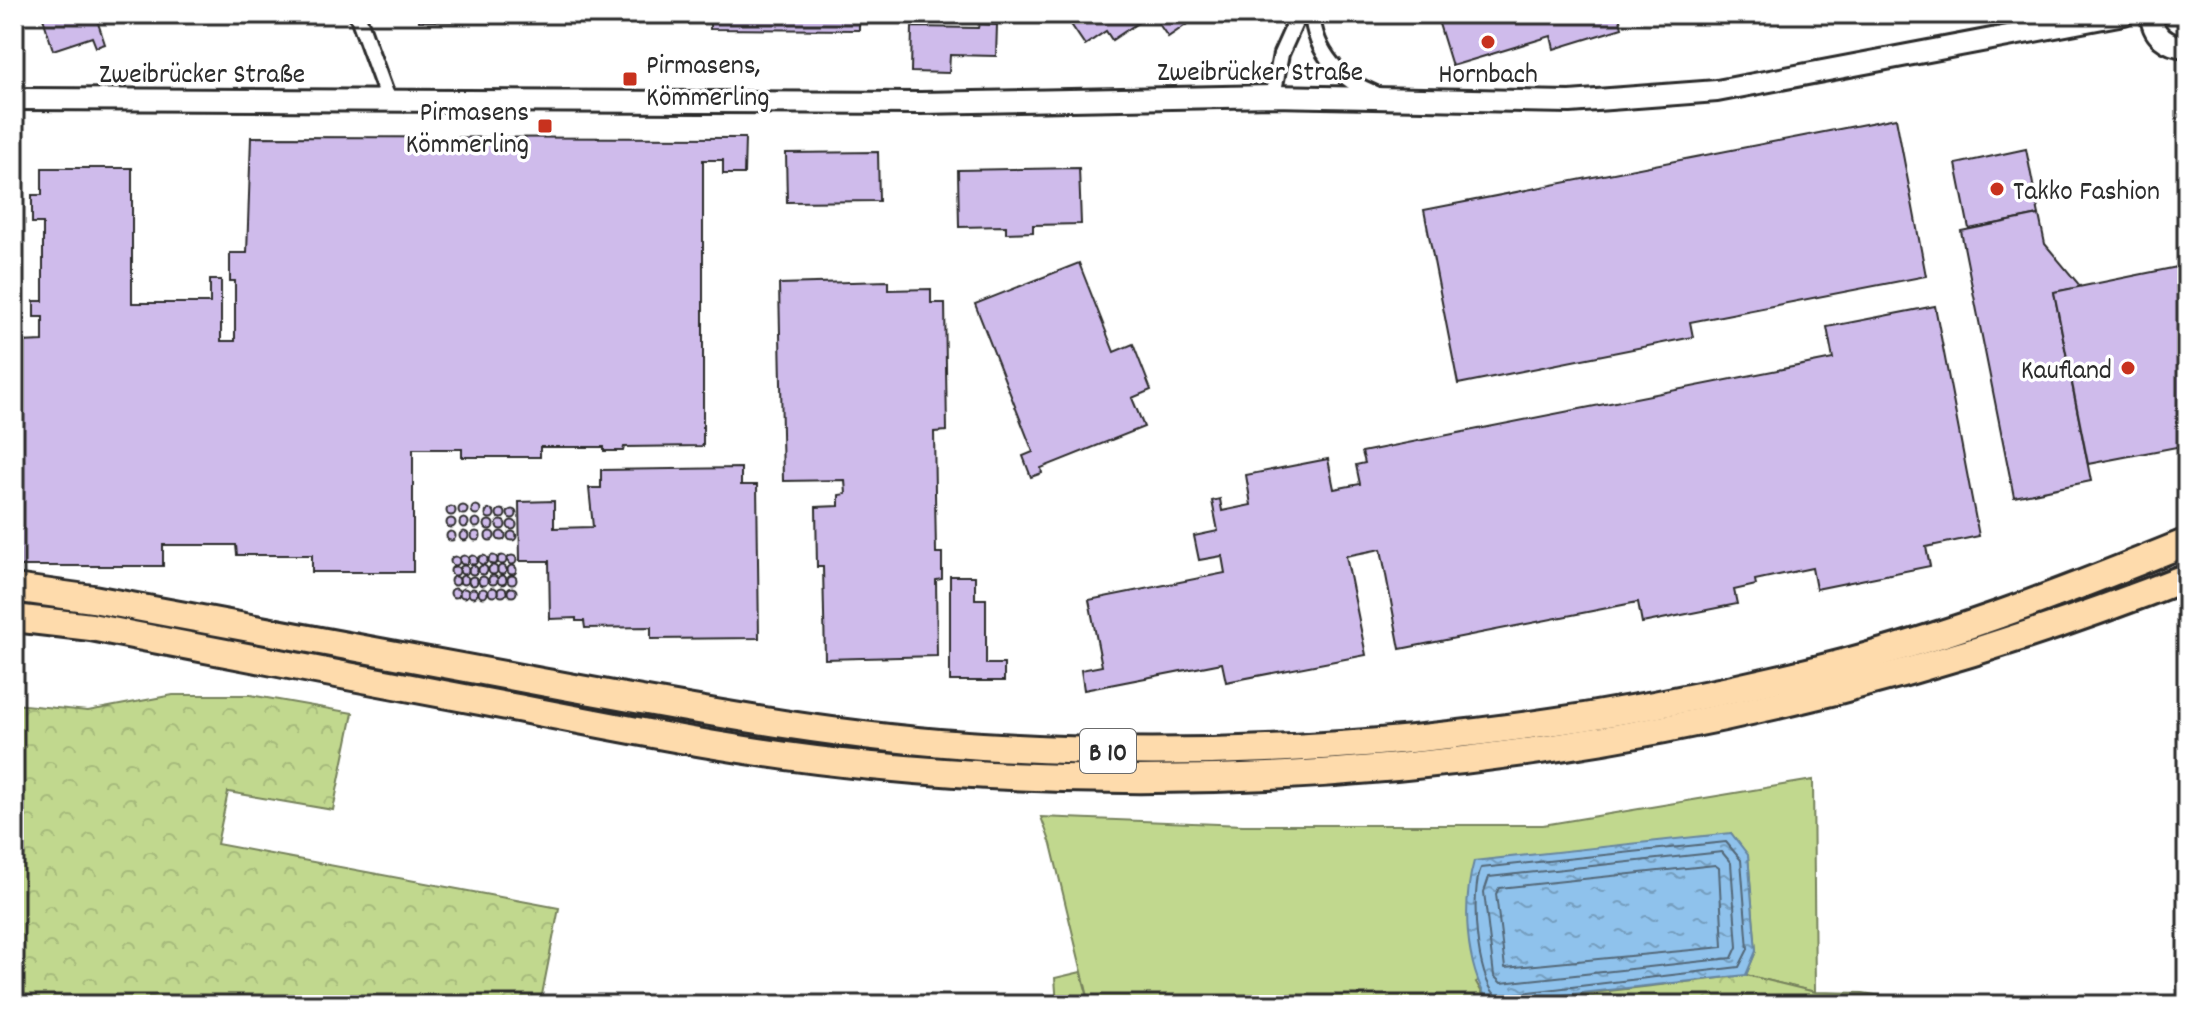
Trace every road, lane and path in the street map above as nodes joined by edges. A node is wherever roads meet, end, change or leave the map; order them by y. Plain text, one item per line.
1 (357, 14) edge
2 (1299, 14) edge
3 (1312, 14) edge
4 (2124, 14) edge
5 (2151, 14) edge
6 (2187, 47) edge
7 (1273, 96) junction
8 (1384, 97) junction
9 (14, 99) edge
10 (389, 102) junction
11 (2187, 542) edge
12 (2187, 577) edge
13 (14, 588) edge
14 (14, 618) edge

1 - 10 street
2 - 7 street
3 - 8 street
4 - 8 street, Zweibrücker Straße
5 - 6 street
7 - 8 street, Zweibrücker Straße
7 - 10 street, Zweibrücker Straße
9 - 10 street, Zweibrücker Straße
11 - 13 highway, B 10
12 - 14 highway, B 10

